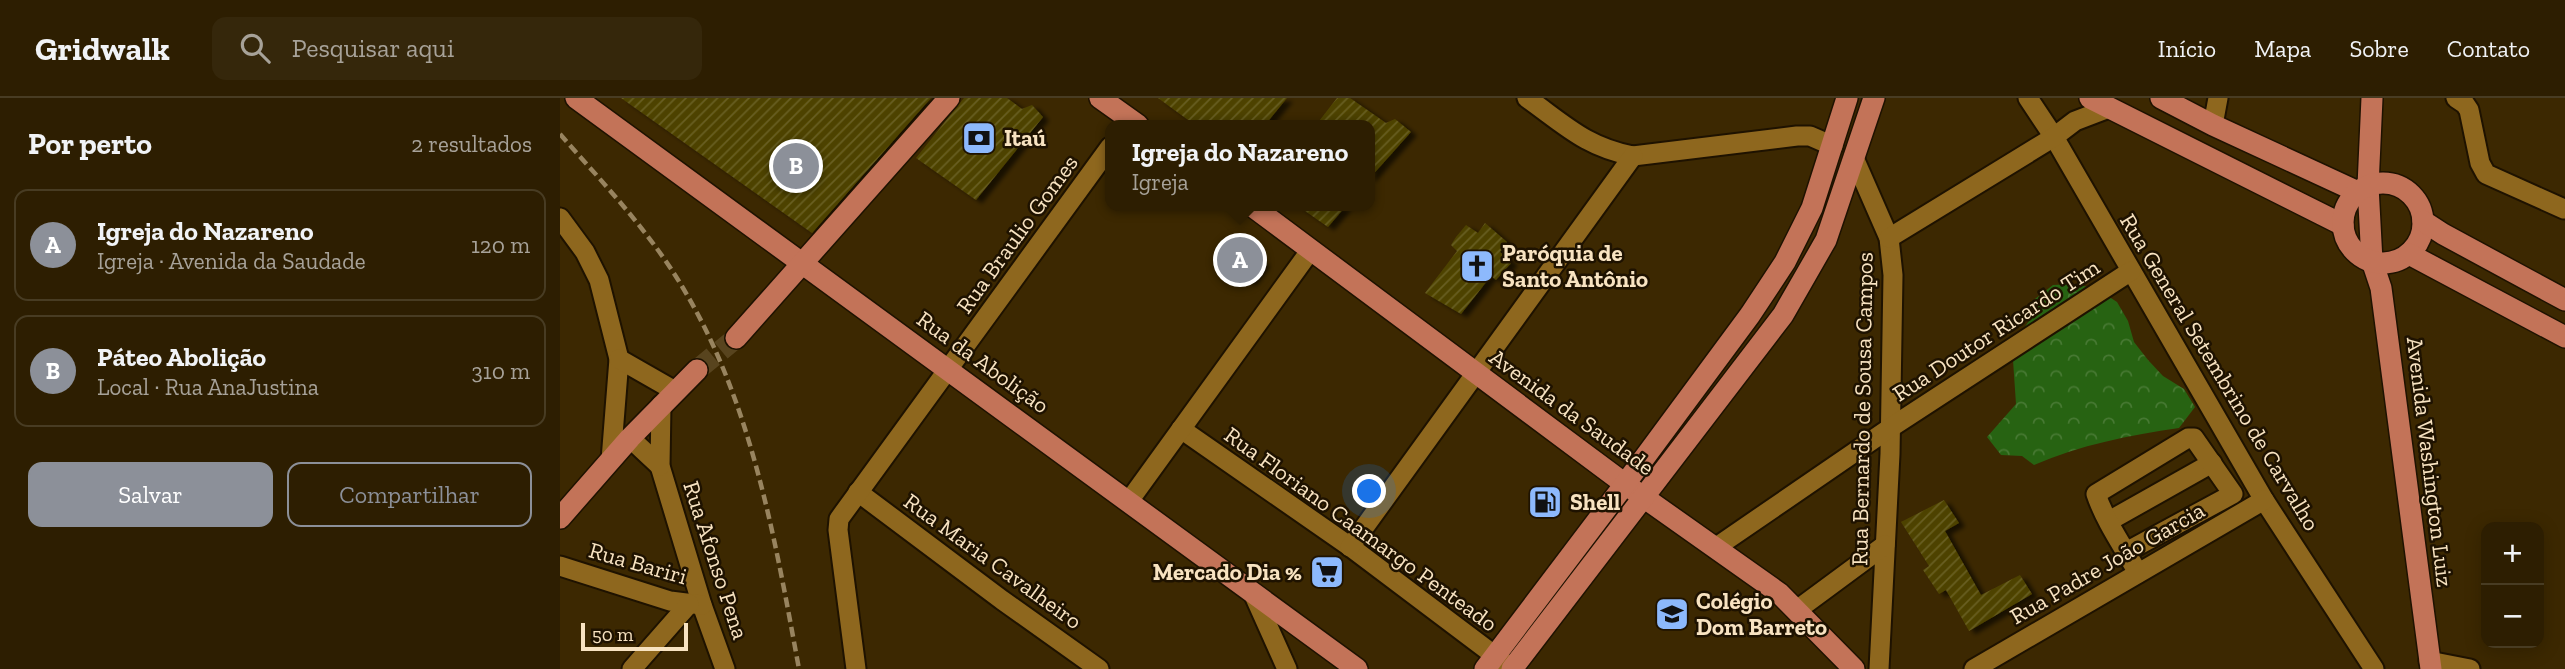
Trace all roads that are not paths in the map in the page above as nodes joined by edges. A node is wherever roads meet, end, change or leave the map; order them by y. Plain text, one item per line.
1 (576, 98) edge
2 (948, 98) edge
3 (1100, 98) edge
4 (1527, 98) edge
5 (1847, 98) edge
6 (1874, 98) edge
7 (2028, 98) edge
8 (2090, 98) edge
9 (2161, 98) edge
10 (2218, 98) edge
11 (2372, 98) edge
12 (2385, 98) edge
13 (2455, 98) edge
14 (2109, 108) junction
15 (1126, 117) edge
16 (2213, 125) junction
17 (2054, 137) junction
18 (1833, 146) junction
19 (1105, 155) edge
20 (1633, 156) junction
21 (1854, 158) junction
22 (2368, 187) junction
23 (2564, 209) edge
24 (1258, 211) edge
25 (560, 218) edge
26 (2423, 221) junction
27 (2343, 225) junction
28 (1889, 238) junction
29 (1310, 251) junction
30 (2409, 254) junction
31 (802, 264) junction
32 (2376, 265) junction
33 (2131, 271) junction
34 (2565, 300) edge
35 (2565, 337) edge
36 (736, 338) tunnel mouth
37 (619, 359) junction
38 (949, 369) junction
39 (697, 370) tunnel mouth
40 (1475, 373) junction
41 (668, 398) junction
42 (1890, 428) junction
43 (1181, 429) junction
44 (630, 438) junction
45 (611, 460) junction
46 (2211, 463) junction
47 (660, 467) junction
48 (1625, 484) junction
49 (858, 492) junction
50 (1644, 498) junction
51 (2264, 500) junction
52 (1129, 502) junction
53 (560, 518) edge
54 (2109, 521) junction
55 (1885, 545) junction
56 (1350, 547) junction
57 (1715, 548) junction
58 (2126, 552) junction
59 (560, 566) edge
60 (2138, 573) junction
61 (1253, 593) junction
62 (696, 604) junction
63 (1797, 610) junction
64 (1490, 662) edge
65 (2430, 665) edge
66 (1351, 668) edge
67 (632, 669) edge
68 (725, 669) edge
69 (856, 669) edge
70 (1099, 669) edge
71 (1287, 669) edge
72 (1512, 669) edge
73 (1854, 669) edge
74 (1879, 669) edge
75 (1974, 669) edge
76 (2374, 669) edge
77 (2470, 669) edge

1 - 31 main road, Rua da Abolição
2 - 31 main road
3 - 15 main road
4 - 20 street
5 - 18 main road
6 - 21 main road
7 - 17 street, Rua General Setembrino de Carvalho
8 - 14 main road
9 - 16 main road
10 - 16 street
11 - 22 main road
12 - 22 main road
13 - 23 street
14 - 17 street
14 - 27 main road
16 - 22 main road
17 - 28 street
17 - 33 street, Rua General Setembrino de Carvalho
18 - 20 street
18 - 48 main road
19 - 38 street, Rua Braulio Gomes
20 - 40 street
21 - 28 street, Rua Bernardo de Sousa Campos
21 - 50 main road
22 - 26 main road
22 - 27 main road
22 - 32 main road, Avenida Washington Luiz
24 - 29 main road, Avenida da Saudade
25 - 37 street
26 - 30 main road
26 - 34 main road
27 - 32 main road
28 - 42 street, Rua Bernardo de Sousa Campos
29 - 40 main road, Avenida da Saudade
29 - 43 street
30 - 32 main road
30 - 35 main road
31 - 36 main road
31 - 38 main road, Rua da Abolição
32 - 65 main road, Avenida Washington Luiz
33 - 42 street, Rua Doutor Ricardo Tim
33 - 51 street, Rua General Setembrino de Carvalho
37 - 41 street
37 - 45 street
38 - 49 street, Rua Braulio Gomes
38 - 52 main road, Rua da Abolição
39 - 41 main road
40 - 48 main road, Avenida da Saudade
40 - 56 street
41 - 44 main road
41 - 47 street, Rua Afonso Pena
42 - 55 street, Rua Bernardo de Sousa Campos
42 - 57 street, Rua Doutor Ricardo Tim
43 - 52 street
43 - 56 street, Rua Floriano Caamargo Penteado
44 - 45 main road
44 - 47 street, Rua Afonso Pena
45 - 53 main road
46 - 54 street
46 - 54 street
46 - 58 street
47 - 62 street, Rua Afonso Pena
48 - 50 main road, Avenida da Saudade
48 - 64 main road
49 - 69 street, Rua Braulio Gomes
49 - 70 street, Rua Maria Cavalheiro
50 - 57 main road, Avenida da Saudade
50 - 72 main road
51 - 60 street, Rua Padre João Garcia
51 - 76 street, Rua General Setembrino de Carvalho
52 - 61 main road, Rua da Abolição
54 - 58 street
55 - 63 street
55 - 74 street, Rua Bernardo de Sousa Campos
56 - 64 street, Rua Floriano Caamargo Penteado
57 - 63 main road, Avenida da Saudade
58 - 60 street
59 - 62 street, Rua Bariri
60 - 75 street, Rua Padre João Garcia
61 - 66 main road, Rua da Abolição
61 - 71 street
62 - 67 street
62 - 68 street, Rua Afonso Pena
63 - 73 main road, Avenida da Saudade
64 - 72 street, Rua Floriano Caamargo Penteado
65 - 77 street

